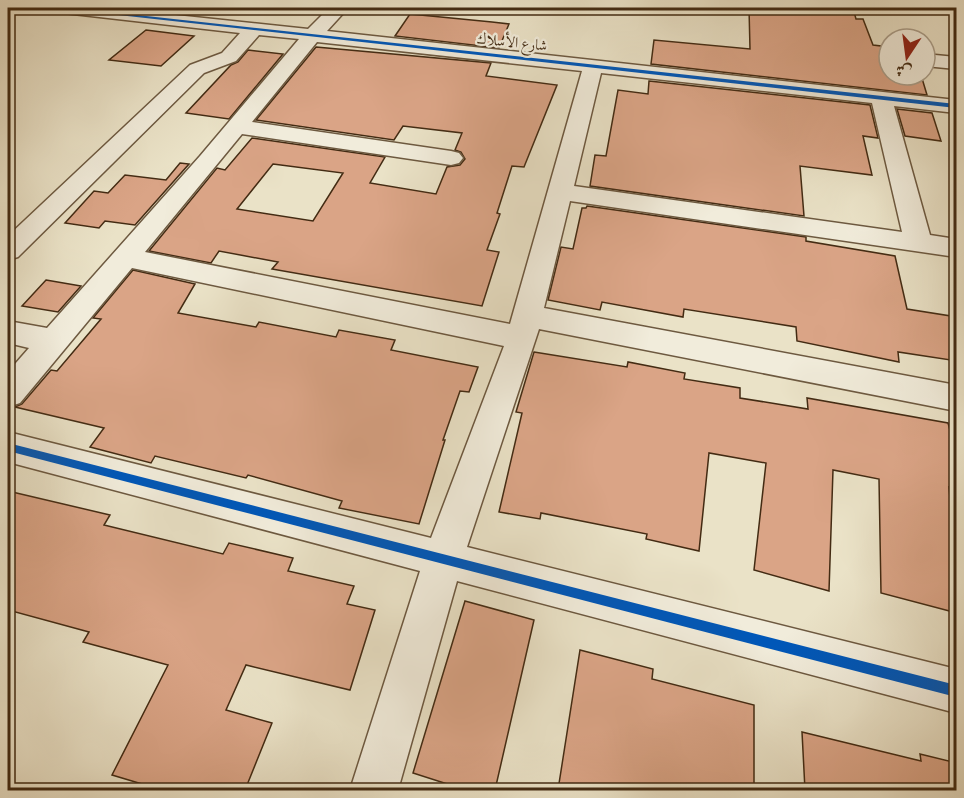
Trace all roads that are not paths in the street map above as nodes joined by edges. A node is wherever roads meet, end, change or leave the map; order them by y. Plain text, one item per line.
1 (64, 8) edge
2 (339, 8) edge
3 (254, 29) junction
4 (312, 36) junction
5 (937, 61) edge
6 (957, 63) edge
7 (593, 66) junction
8 (923, 87) edge
9 (881, 98) junction
10 (930, 103) junction
11 (957, 106) edge
12 (237, 127) junction
13 (452, 158) dead end
14 (560, 192) junction
15 (918, 243) junction
16 (957, 248) edge
17 (8, 251) edge
18 (124, 257) junction
19 (525, 327) junction
20 (8, 332) edge
21 (53, 340) junction
22 (8, 394) edge
23 (957, 398) edge
24 (8, 447) edge
25 (443, 559) junction
26 (957, 691) edge
27 (374, 790) edge

1 - 3 street, شارع الأسلاك
2 - 4 street
3 - 4 street, شارع الأسلاك
3 - 17 street
4 - 7 street, شارع الأسلاك
4 - 12 street
5 - 6 street
7 - 9 street, شارع الأسلاك
7 - 14 street
8 - 10 street
9 - 10 street, شارع الأسلاك
9 - 15 street
10 - 11 street, شارع الأسلاك
12 - 13 street
12 - 18 street
14 - 15 street
14 - 19 street
15 - 16 street
18 - 19 street
18 - 21 street
19 - 23 street
19 - 25 street
20 - 21 street
21 - 22 street
24 - 25 street
25 - 26 street
25 - 27 street

